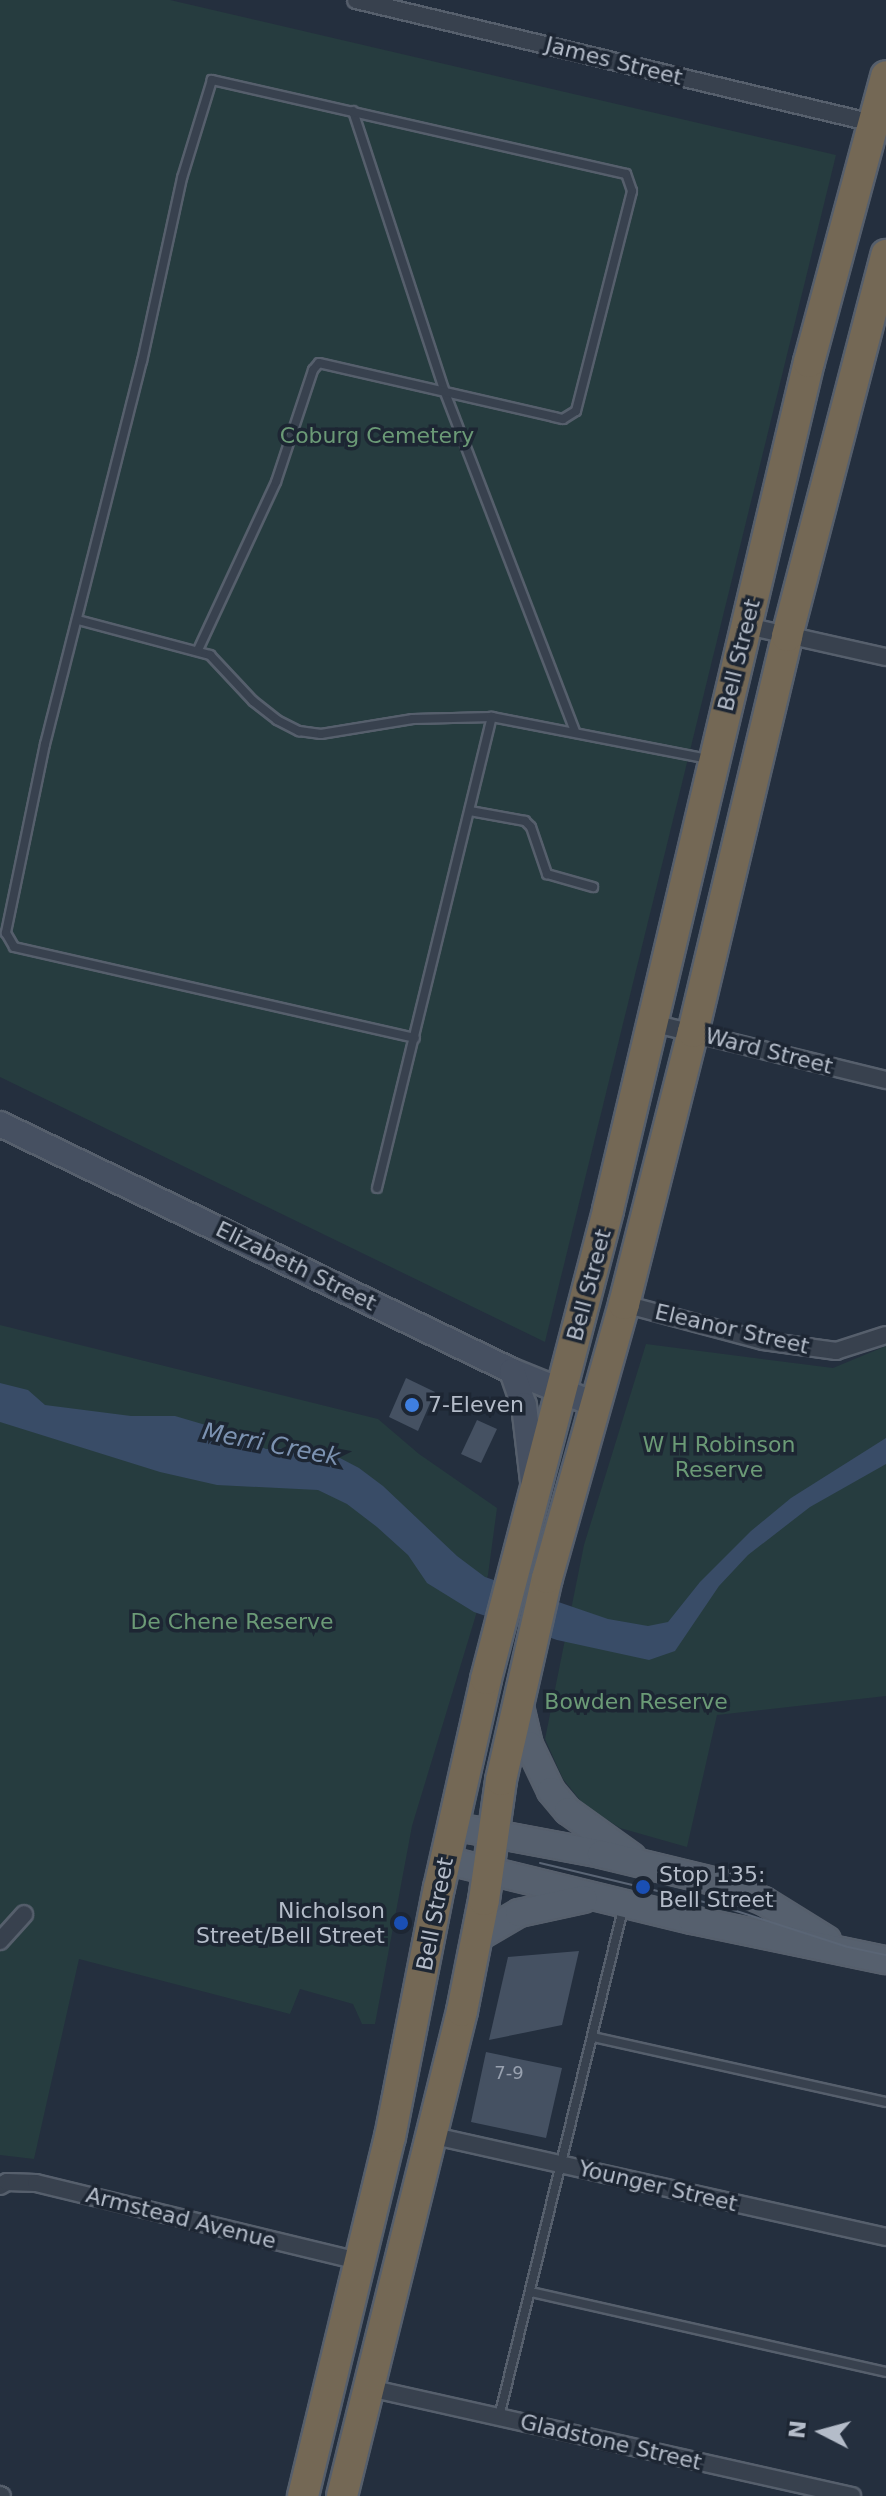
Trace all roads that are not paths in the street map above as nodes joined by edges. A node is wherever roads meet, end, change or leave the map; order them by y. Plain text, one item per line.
1 (356, 0) edge
2 (886, 76) edge
3 (353, 111) junction
4 (873, 123) junction
5 (886, 255) edge
6 (444, 390) junction
7 (78, 620) junction
8 (747, 626) junction
9 (787, 636) junction
10 (198, 650) junction
11 (886, 657) edge
12 (492, 717) junction
13 (575, 732) junction
14 (714, 760) junction
15 (470, 811) junction
16 (593, 887) dead end
17 (652, 1023) junction
18 (693, 1032) junction
19 (415, 1038) junction
20 (886, 1080) edge
21 (0, 1124) edge
22 (377, 1188) dead end
23 (624, 1304) junction
24 (886, 1335) edge
25 (512, 1371) junction
26 (561, 1391) junction
27 (594, 1404) junction
28 (534, 1488) junction
29 (520, 1690) junction
30 (452, 1826) junction
31 (493, 1835) junction
32 (445, 1860) junction
33 (638, 1862) junction
34 (488, 1871) junction
35 (594, 1897) junction
36 (625, 1905) junction
37 (24, 1914) dead end
38 (478, 1937) junction
39 (0, 1941) edge
40 (856, 1953) junction
41 (886, 1960) edge
42 (417, 2004) junction
43 (462, 2011) junction
44 (593, 2037) junction
45 (886, 2102) edge
46 (430, 2135) junction
47 (562, 2165) junction
48 (2, 2179) edge
49 (886, 2237) edge
50 (362, 2262) junction
51 (531, 2292) junction
52 (886, 2372) edge
53 (369, 2388) junction
54 (499, 2417) junction
55 (303, 2496) edge
56 (342, 2496) edge
57 (852, 2496) edge

1 - 4 street, James Street
2 - 4 highway, Bell Street
3 - 6 lane
3 - 6 lane
3 - 7 lane
4 - 8 highway, Bell Street
5 - 9 highway, Bell Street
6 - 10 lane
6 - 13 lane
7 - 10 lane
7 - 19 lane
8 - 9 street
8 - 14 highway, Bell Street
9 - 11 street
9 - 18 highway, Bell Street
10 - 12 lane
12 - 13 lane
12 - 15 lane
13 - 14 lane
14 - 17 highway, Bell Street
15 - 16 lane
15 - 19 lane
17 - 18 street, Ward Street
17 - 26 highway, Bell Street
18 - 20 street, Ward Street
18 - 23 highway, Bell Street
19 - 22 lane
21 - 25 main road, Elizabeth Street
23 - 24 street, Eleanor Street
23 - 27 highway, Bell Street
25 - 26 main road, Elizabeth Street
25 - 28 main road
26 - 27 main road, Elizabeth Street
26 - 28 highway, Bell Street
27 - 29 highway, Bell Street
28 - 30 highway, Bell Street
29 - 31 highway, Bell Street
29 - 33 main road
30 - 31 main road
30 - 32 highway, Bell Street
31 - 33 main road
31 - 34 highway, Bell Street
32 - 34 main road
32 - 42 highway, Bell Street
33 - 40 main road
34 - 35 main road
34 - 38 highway, Bell Street
35 - 36 main road
35 - 38 main road
36 - 40 main road
36 - 44 lane
37 - 39 street
38 - 43 highway, Bell Street
40 - 41 main road
42 - 43 highway
42 - 50 highway, Bell Street
43 - 46 highway, Bell Street
44 - 45 lane
44 - 47 lane
46 - 47 street, Younger Street
46 - 53 highway, Bell Street
47 - 49 street, Younger Street
47 - 51 lane
48 - 50 street, Armstead Avenue
50 - 55 highway, Bell Street
51 - 52 lane
51 - 54 lane
53 - 54 street, Gladstone Street
53 - 56 highway, Bell Street
54 - 57 street, Gladstone Street

